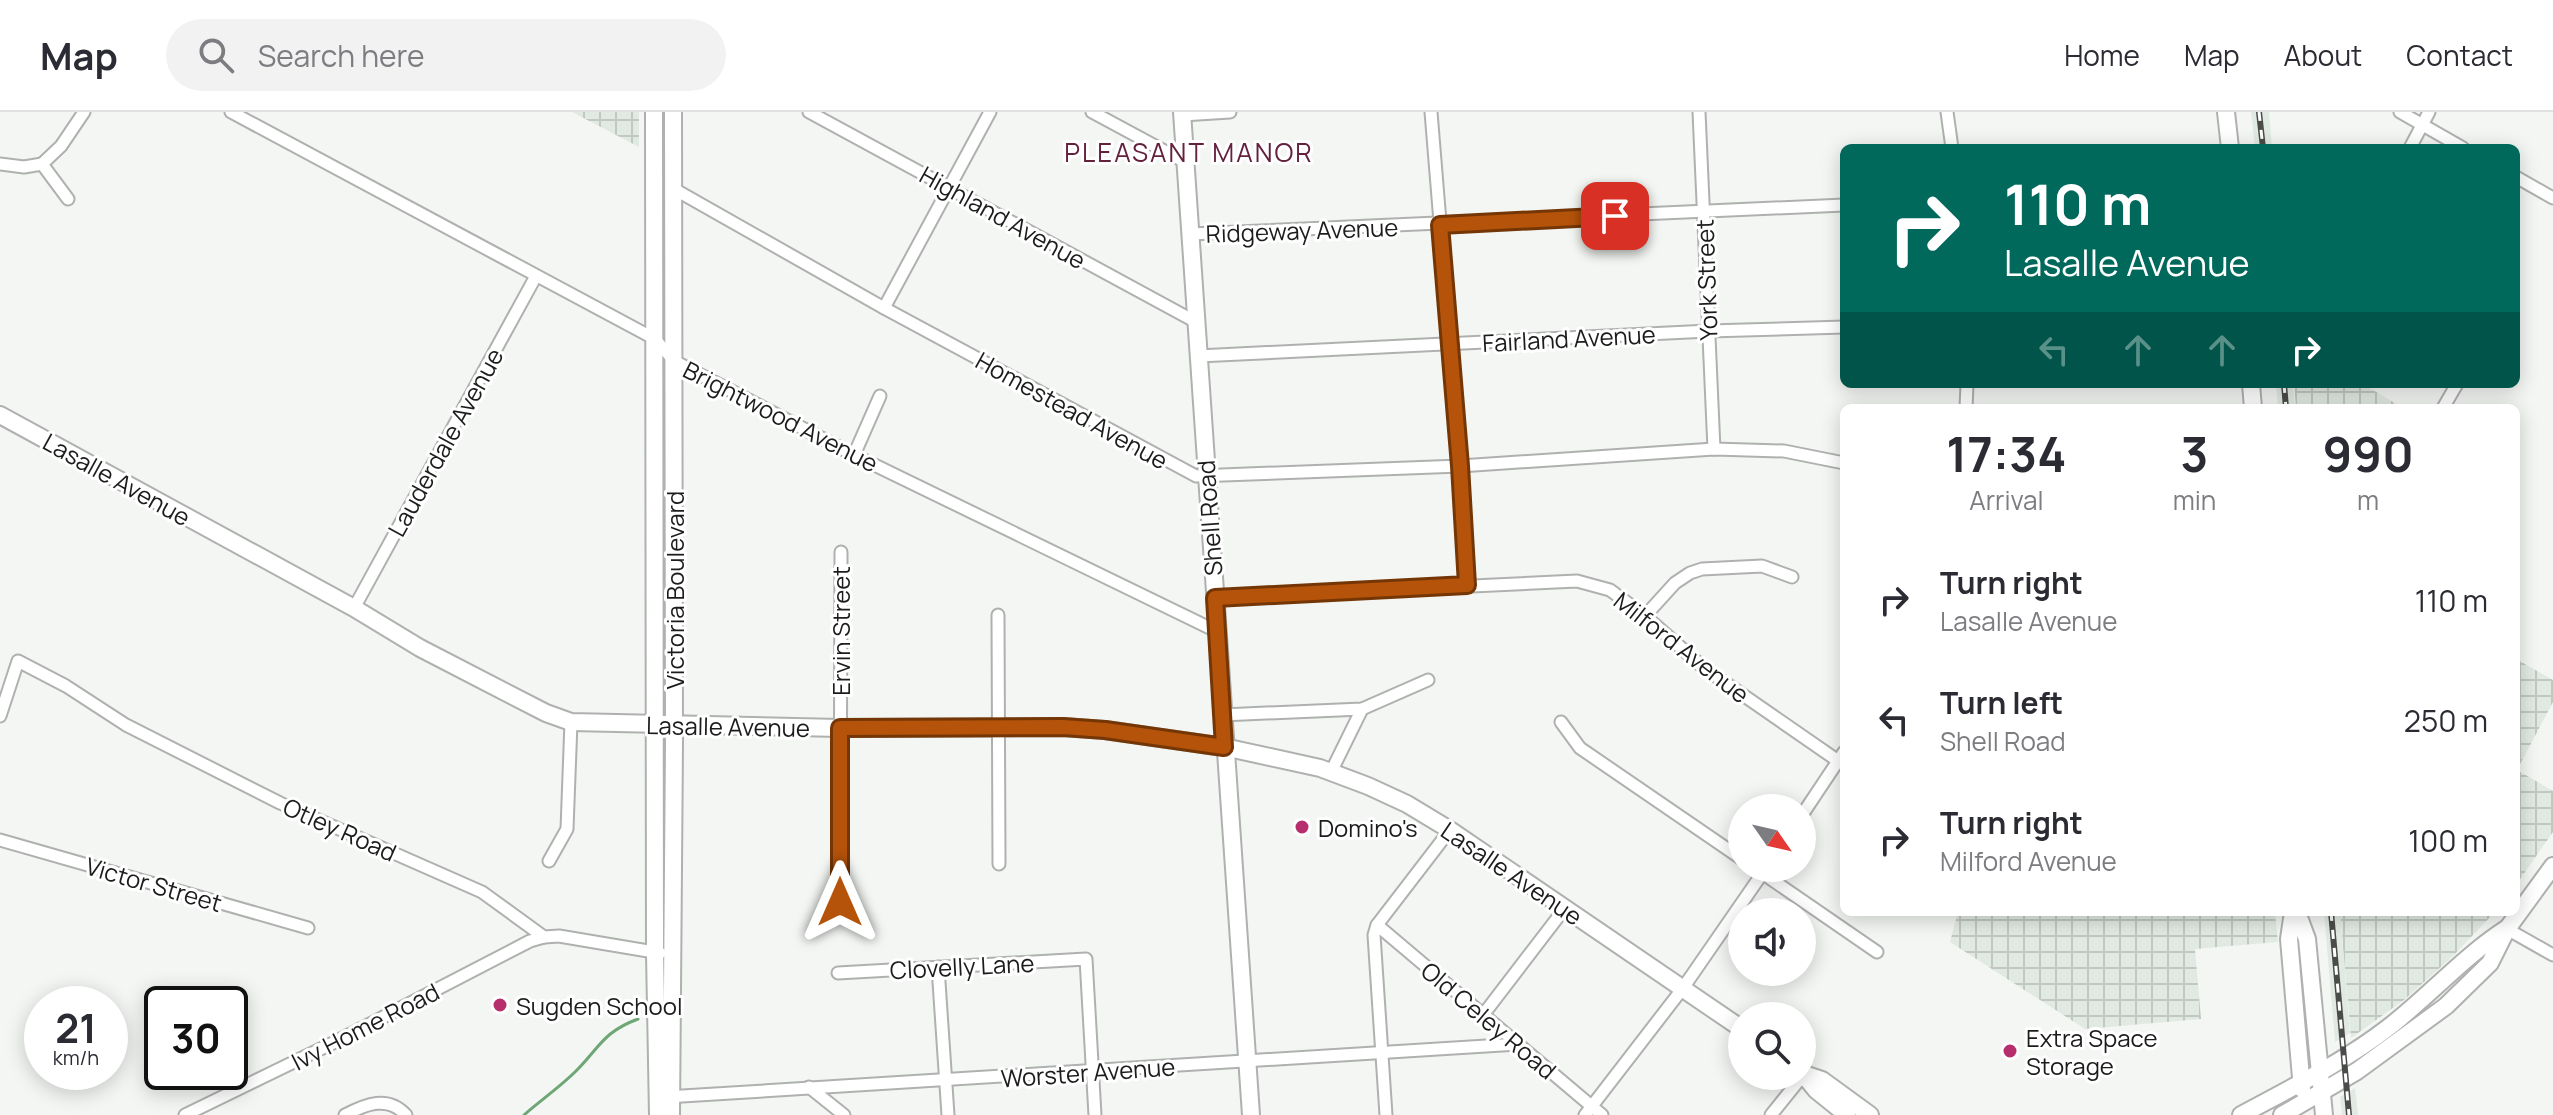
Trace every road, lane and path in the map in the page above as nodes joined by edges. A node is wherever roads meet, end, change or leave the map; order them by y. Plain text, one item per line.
1 (84, 112) edge
2 (231, 112) edge
3 (654, 112) edge
4 (673, 112) edge
5 (809, 112) edge
6 (990, 112) edge
7 (1092, 112) edge
8 (1230, 112) edge
9 (1431, 112) edge
10 (1699, 112) edge
11 (1947, 112) edge
12 (2226, 112) edge
13 (2400, 112) edge
14 (2429, 112) edge
15 (1182, 113) edge
16 (2422, 125) junction
17 (1951, 144) edge
18 (2230, 144) edge
19 (2412, 144) edge
20 (2456, 144) edge
21 (1185, 162) junction
22 (0, 164) edge
23 (42, 164) junction
24 (2520, 179) edge
25 (948, 187) junction
26 (674, 189) junction
27 (2553, 198) edge
28 (68, 199) dead end
29 (1840, 205) edge
30 (1703, 212) junction
31 (1440, 225) junction
32 (1191, 234) junction
33 (536, 276) junction
34 (884, 308) junction
35 (1196, 322) junction
36 (1840, 327) edge
37 (1709, 331) junction
38 (655, 339) junction
39 (1449, 345) junction
40 (1198, 356) junction
41 (674, 361) junction
42 (880, 396) dead end
43 (0, 415) edge
44 (1714, 449) junction
45 (854, 455) junction
46 (1840, 462) edge
47 (1460, 466) junction
48 (1207, 477) junction
49 (841, 552) dead end
50 (1792, 577) dead end
51 (1467, 585) junction
52 (1215, 598) junction
53 (354, 608) junction
54 (998, 615) dead end
55 (1645, 616) junction
56 (1216, 631) junction
57 (1428, 680) dead end
58 (1362, 709) junction
59 (1222, 715) junction
60 (0, 716) edge
61 (571, 722) junction
62 (1561, 722) dead end
63 (656, 725) junction
64 (674, 725) junction
65 (998, 727) junction
66 (840, 728) junction
67 (1224, 747) junction
68 (1840, 758) edge
69 (1840, 762) edge
70 (1331, 772) junction
71 (1816, 795) edge
72 (1450, 830) junction
73 (0, 840) edge
74 (1728, 849) edge
75 (549, 861) dead end
76 (999, 864) dead end
77 (2553, 866) edge
78 (1753, 882) edge
79 (1778, 882) edge
80 (840, 902) dead end
81 (1565, 908) junction
82 (2520, 911) edge
83 (2294, 916) edge
84 (2297, 916) edge
85 (2516, 916) edge
86 (1377, 925) junction
87 (308, 928) dead end
88 (2507, 929) junction
89 (544, 937) junction
90 (1877, 952) dead end
91 (655, 953) junction
92 (674, 955) junction
93 (2553, 955) edge
94 (938, 967) junction
95 (838, 973) dead end
96 (1683, 988) junction
97 (1483, 1015) junction
98 (1728, 1019) edge
99 (1518, 1044) junction
100 (1382, 1054) junction
101 (1247, 1062) junction
102 (1092, 1071) junction
103 (2320, 1071) junction
104 (1816, 1078) edge
105 (946, 1082) junction
106 (2302, 1082) junction
107 (809, 1087) junction
108 (1790, 1090) edge
109 (1816, 1090) edge
110 (2322, 1092) junction
111 (662, 1103) edge
112 (2304, 1109) edge
113 (1588, 1111) edge
114 (185, 1115) edge
115 (345, 1115) edge
116 (406, 1115) edge
117 (671, 1115) edge
118 (844, 1115) edge
119 (948, 1115) edge
120 (1095, 1115) edge
121 (1251, 1115) edge
122 (1386, 1115) edge
123 (1602, 1115) edge
124 (1771, 1115) edge
125 (1847, 1115) edge
126 (1870, 1115) edge
127 (2241, 1115) edge
128 (2282, 1115) edge
129 (2324, 1115) edge

1 - 23 street
2 - 33 street, Brightwood Avenue
3 - 38 main road, Victoria Boulevard
4 - 26 main road, Victoria Boulevard
5 - 25 street, Highland Avenue
6 - 25 street
7 - 21 street
8 - 15 street
9 - 31 street
10 - 30 street, York Street
11 - 17 street
12 - 18 main road
13 - 16 street
14 - 16 street
15 - 21 main road, Shell Road
16 - 19 street
16 - 20 street
21 - 32 main road, Shell Road
22 - 23 street
23 - 28 street
24 - 27 street
25 - 34 street
25 - 35 street, Highland Avenue
26 - 34 street, Homestead Avenue
26 - 41 main road, Victoria Boulevard
29 - 30 street, Ridgeway Avenue
30 - 31 street, Ridgeway Avenue
30 - 37 street, York Street
31 - 32 street, Ridgeway Avenue
31 - 39 street
32 - 35 main road, Shell Road
33 - 38 street, Brightwood Avenue
33 - 53 street, Lauderdale Avenue
34 - 48 street, Homestead Avenue
35 - 40 main road, Shell Road
36 - 37 street, Fairland Avenue
37 - 39 street, Fairland Avenue
37 - 44 street, York Street
38 - 41 street, Brightwood Avenue
38 - 63 main road, Victoria Boulevard
39 - 40 street, Fairland Avenue
39 - 47 street
40 - 48 main road, Shell Road
41 - 45 street, Brightwood Avenue
41 - 64 main road, Victoria Boulevard
42 - 45 street
43 - 53 main road, Lasalle Avenue
44 - 46 street, Homestead Avenue
44 - 47 street, Homestead Avenue
45 - 56 street, Brightwood Avenue
47 - 48 street, Homestead Avenue
47 - 51 street
48 - 52 main road, Shell Road
49 - 66 street, Ervin Street
50 - 55 street
51 - 52 street, Milford Avenue
51 - 55 street, Milford Avenue
52 - 56 main road, Shell Road
53 - 61 main road, Lasalle Avenue
54 - 65 street
55 - 68 street, Milford Avenue
56 - 59 main road, Shell Road
57 - 58 street
58 - 59 street
58 - 70 street
59 - 67 main road, Shell Road
60 - 89 street, Otley Road
61 - 63 main road, Lasalle Avenue
61 - 75 street
62 - 74 street
63 - 64 main road, Lasalle Avenue
63 - 91 main road, Victoria Boulevard
64 - 66 main road, Lasalle Avenue
64 - 92 main road, Victoria Boulevard
65 - 66 main road, Lasalle Avenue
65 - 67 main road, Lasalle Avenue
65 - 76 street
66 - 80 street, Ervin Street
67 - 70 main road, Lasalle Avenue
67 - 101 main road, Shell Road
69 - 71 street
70 - 72 main road, Lasalle Avenue
72 - 81 main road, Lasalle Avenue
72 - 86 street
73 - 87 street, Victor Street
77 - 82 main road
78 - 96 street
79 - 90 street
81 - 96 main road, Lasalle Avenue
81 - 97 street
83 - 106 main road
84 - 103 main road
85 - 88 main road
86 - 97 street, Old Celey Road
86 - 100 street
88 - 93 street
88 - 103 main road
88 - 110 main road
89 - 91 street
89 - 114 street, Ivy Home Road
91 - 92 street
91 - 111 main road, Victoria Boulevard
92 - 111 main road, Victoria Boulevard
94 - 95 street, Clovelly Lane
94 - 102 street, Clovelly Lane
94 - 105 street
96 - 98 main road, Lasalle Avenue
96 - 113 street
97 - 99 street, Old Celey Road
99 - 100 street, Worster Avenue
99 - 113 street, Old Celey Road
100 - 101 street, Worster Avenue
100 - 122 street
101 - 102 street, Worster Avenue
101 - 121 main road, Shell Road
102 - 105 street, Worster Avenue
102 - 120 street
103 - 106 main road
103 - 110 main road
104 - 126 main road
105 - 107 street, Worster Avenue
105 - 119 street
106 - 112 main road
106 - 127 main road
107 - 111 street, Worster Avenue
107 - 118 street
108 - 124 street
109 - 125 main road
110 - 112 main road
110 - 129 main road
111 - 117 main road, Victoria Boulevard
112 - 128 main road
113 - 123 street, Old Celey Road
115 - 116 street

